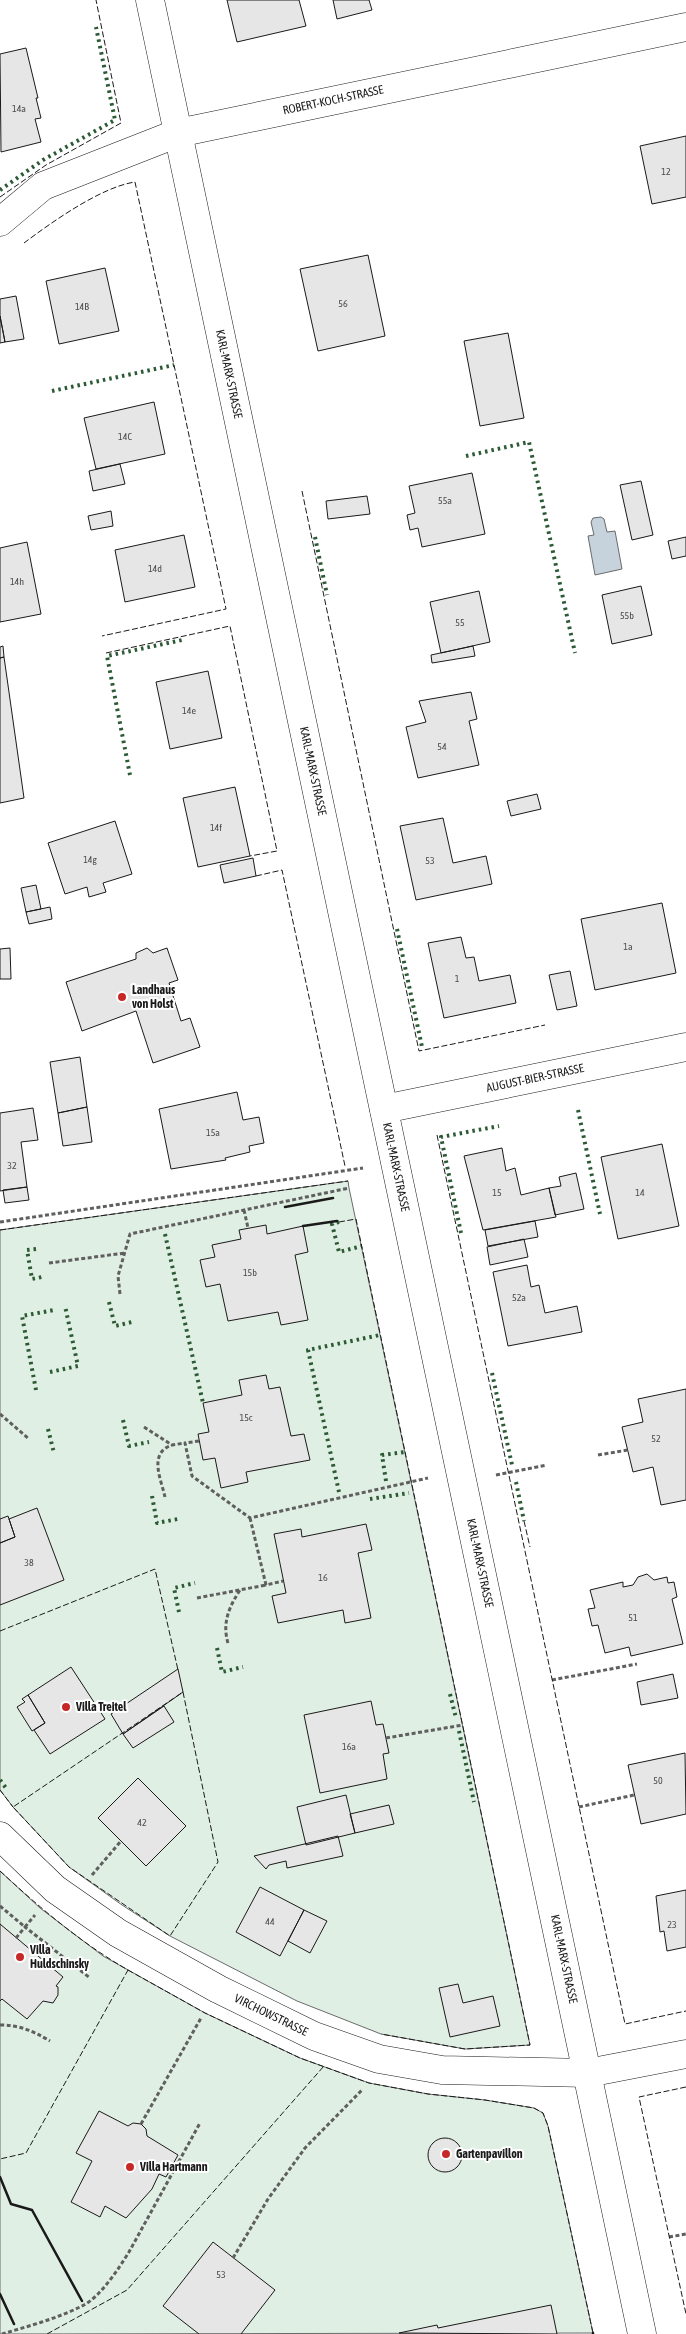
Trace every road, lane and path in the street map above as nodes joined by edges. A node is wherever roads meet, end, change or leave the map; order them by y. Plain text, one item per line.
1 (150, 0) edge
2 (686, 27) edge
3 (178, 133) junction
4 (0, 222) edge
5 (686, 1047) edge
6 (384, 1109) junction
7 (396, 1163) junction
8 (349, 1188) dead end
9 (244, 1210) junction
10 (0, 1222) edge
11 (248, 1228) dead end
12 (125, 1253) junction
13 (49, 1263) dead end
14 (120, 1294) dead end
15 (0, 1414) edge
16 (144, 1427) dead end
17 (30, 1439) dead end
18 (199, 1441) dead end
19 (185, 1443) junction
20 (172, 1445) junction
21 (628, 1450) dead end
22 (598, 1455) dead end
23 (547, 1465) dead end
24 (508, 1473) dead end
25 (411, 1482) dead end
26 (165, 1497) dead end
27 (250, 1518) junction
28 (283, 1581) dead end
29 (266, 1585) junction
30 (240, 1590) junction
31 (196, 1598) dead end
32 (228, 1643) dead end
33 (637, 1664) dead end
34 (552, 1680) dead end
35 (463, 1725) dead end
36 (386, 1738) dead end
37 (634, 1794) dead end
38 (579, 1807) dead end
39 (0, 1836) edge
40 (121, 1841) dead end
41 (88, 1880) dead end
42 (0, 1906) edge
43 (40, 1908) dead end
44 (25, 1927) junction
45 (16, 1938) dead end
46 (90, 1978) dead end
47 (205, 2013) dead end
48 (0, 2025) edge
49 (50, 2041) dead end
50 (686, 2054) edge
51 (588, 2073) junction
52 (369, 2083) dead end
53 (141, 2124) dead end
54 (200, 2124) dead end
55 (686, 2234) edge
56 (669, 2236) dead end
57 (233, 2258) dead end
58 (2, 2334) edge
59 (642, 2334) edge

1 - 3 street, KARL-MARX-STRASSE
2 - 3 street, ROBERT-KOCH-STRASSE
3 - 4 street, ROBERT-KOCH-STRASSE
3 - 6 street, KARL-MARX-STRASSE
5 - 6 street, AUGUST-BIER-STRASSE
6 - 7 street, KARL-MARX-STRASSE
7 - 10 path
7 - 51 street, KARL-MARX-STRASSE
8 - 9 path
9 - 11 path
9 - 12 path
12 - 13 path
12 - 14 path
15 - 17 path
16 - 20 path
18 - 19 path
19 - 20 path
19 - 27 path
20 - 26 path
21 - 22 path
23 - 24 path
25 - 27 path
27 - 29 path
28 - 29 path
29 - 30 path
30 - 31 path
30 - 32 path
33 - 34 path
35 - 36 path
37 - 38 path
39 - 51 street, VIRCHOWSTRASSE
40 - 41 path
42 - 44 path
43 - 44 path
44 - 45 path
44 - 46 path
47 - 53 path
48 - 49 path
50 - 51 street, VIRCHOWSTRASSE
51 - 59 street, KARL-MARX-STRASSE
52 - 57 path
54 - 58 path
55 - 56 path

